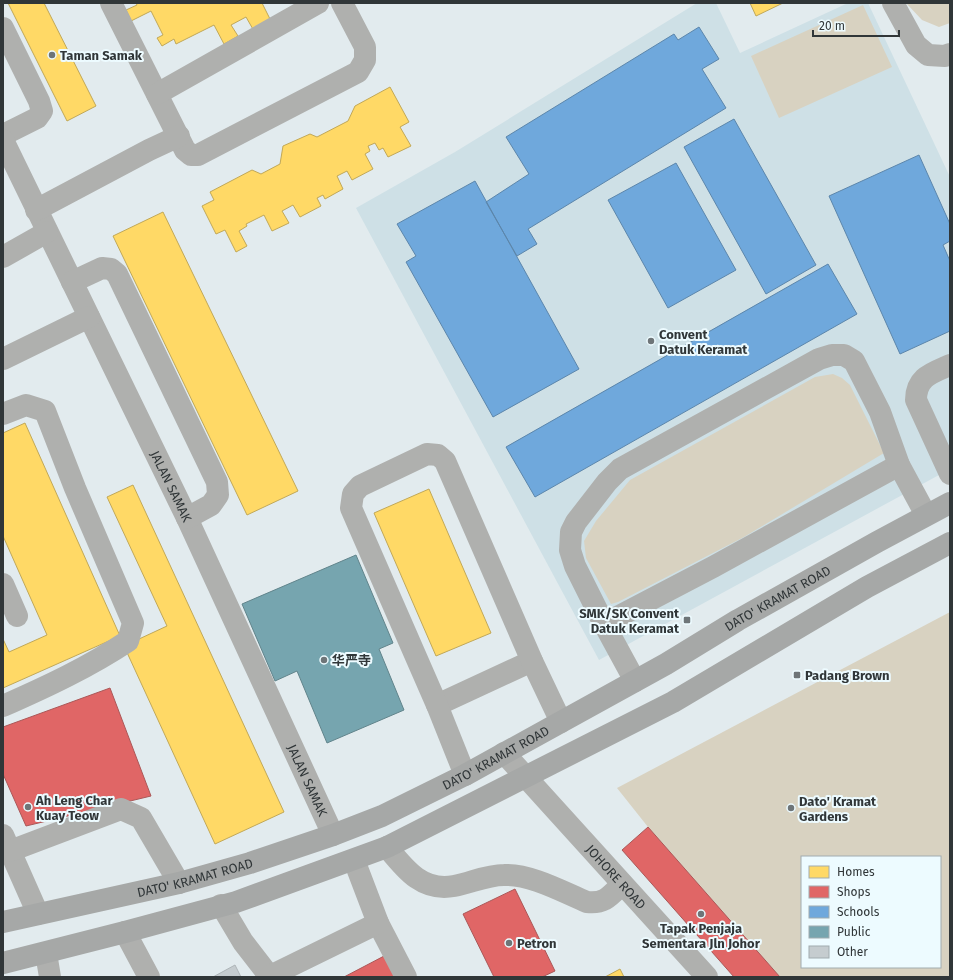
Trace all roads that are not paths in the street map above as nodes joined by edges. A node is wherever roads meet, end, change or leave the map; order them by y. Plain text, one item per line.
1 (111, 3) edge
2 (318, 3) edge
3 (342, 3) edge
4 (893, 3) edge
5 (3, 28) edge
6 (950, 54) edge
7 (157, 94) junction
8 (3, 135) edge
9 (178, 136) junction
10 (3, 140) edge
11 (36, 210) junction
12 (47, 232) junction
13 (3, 257) edge
14 (72, 282) junction
15 (89, 317) junction
16 (3, 359) edge
17 (950, 365) edge
18 (3, 414) edge
19 (899, 465) junction
20 (950, 474) edge
21 (950, 503) edge
22 (926, 516) junction
23 (187, 518) junction
24 (950, 543) edge
25 (3, 584) edge
26 (17, 616) dead end
27 (604, 624) junction
28 (532, 661) junction
29 (635, 681) junction
30 (437, 705) junction
31 (3, 706) edge
32 (561, 722) junction
33 (504, 753) junction
34 (465, 775) junction
35 (525, 778) junction
36 (334, 835) junction
37 (6, 843) edge
38 (387, 847) junction
39 (354, 860) junction
40 (179, 883) junction
41 (622, 884) junction
42 (221, 905) junction
43 (38, 914) junction
44 (3, 922) edge
45 (378, 923) junction
46 (124, 932) junction
47 (46, 953) junction
48 (3, 963) edge
49 (270, 976) edge
50 (50, 977) edge
51 (149, 977) edge
52 (406, 977) edge
53 (706, 977) edge

1 - 7 street
2 - 7 street
3 - 9 street
4 - 6 street
5 - 8 street
7 - 9 street
9 - 11 street
10 - 11 street, JALAN SAMAK
11 - 12 street, JALAN SAMAK
12 - 13 street
12 - 14 street, JALAN SAMAK
14 - 15 street, JALAN SAMAK
14 - 23 street
15 - 16 street
15 - 23 street, JALAN SAMAK
17 - 20 street
18 - 31 street
19 - 22 street
19 - 27 street
19 - 27 street
21 - 22 main road, DATO' KRAMAT ROAD
22 - 29 main road, DATO' KRAMAT ROAD
23 - 36 street, JALAN SAMAK
24 - 35 main road
25 - 26 street
27 - 29 street
28 - 30 street
28 - 30 street
28 - 32 street
29 - 32 main road, DATO' KRAMAT ROAD
30 - 34 street
32 - 33 main road, DATO' KRAMAT ROAD
33 - 34 main road, DATO' KRAMAT ROAD
33 - 35 street, JOHORE ROAD
34 - 36 main road, DATO' KRAMAT ROAD
35 - 38 main road
35 - 41 street, JOHORE ROAD
36 - 40 main road, DATO' KRAMAT ROAD
37 - 40 street
37 - 43 street
38 - 39 main road
38 - 41 street
39 - 42 main road
39 - 45 street
40 - 43 main road, DATO' KRAMAT ROAD
41 - 53 street, JOHORE ROAD
42 - 46 main road
42 - 49 street
43 - 44 main road, DATO' KRAMAT ROAD
45 - 49 street
45 - 52 street
46 - 47 main road
46 - 51 street
47 - 48 main road
47 - 50 street

